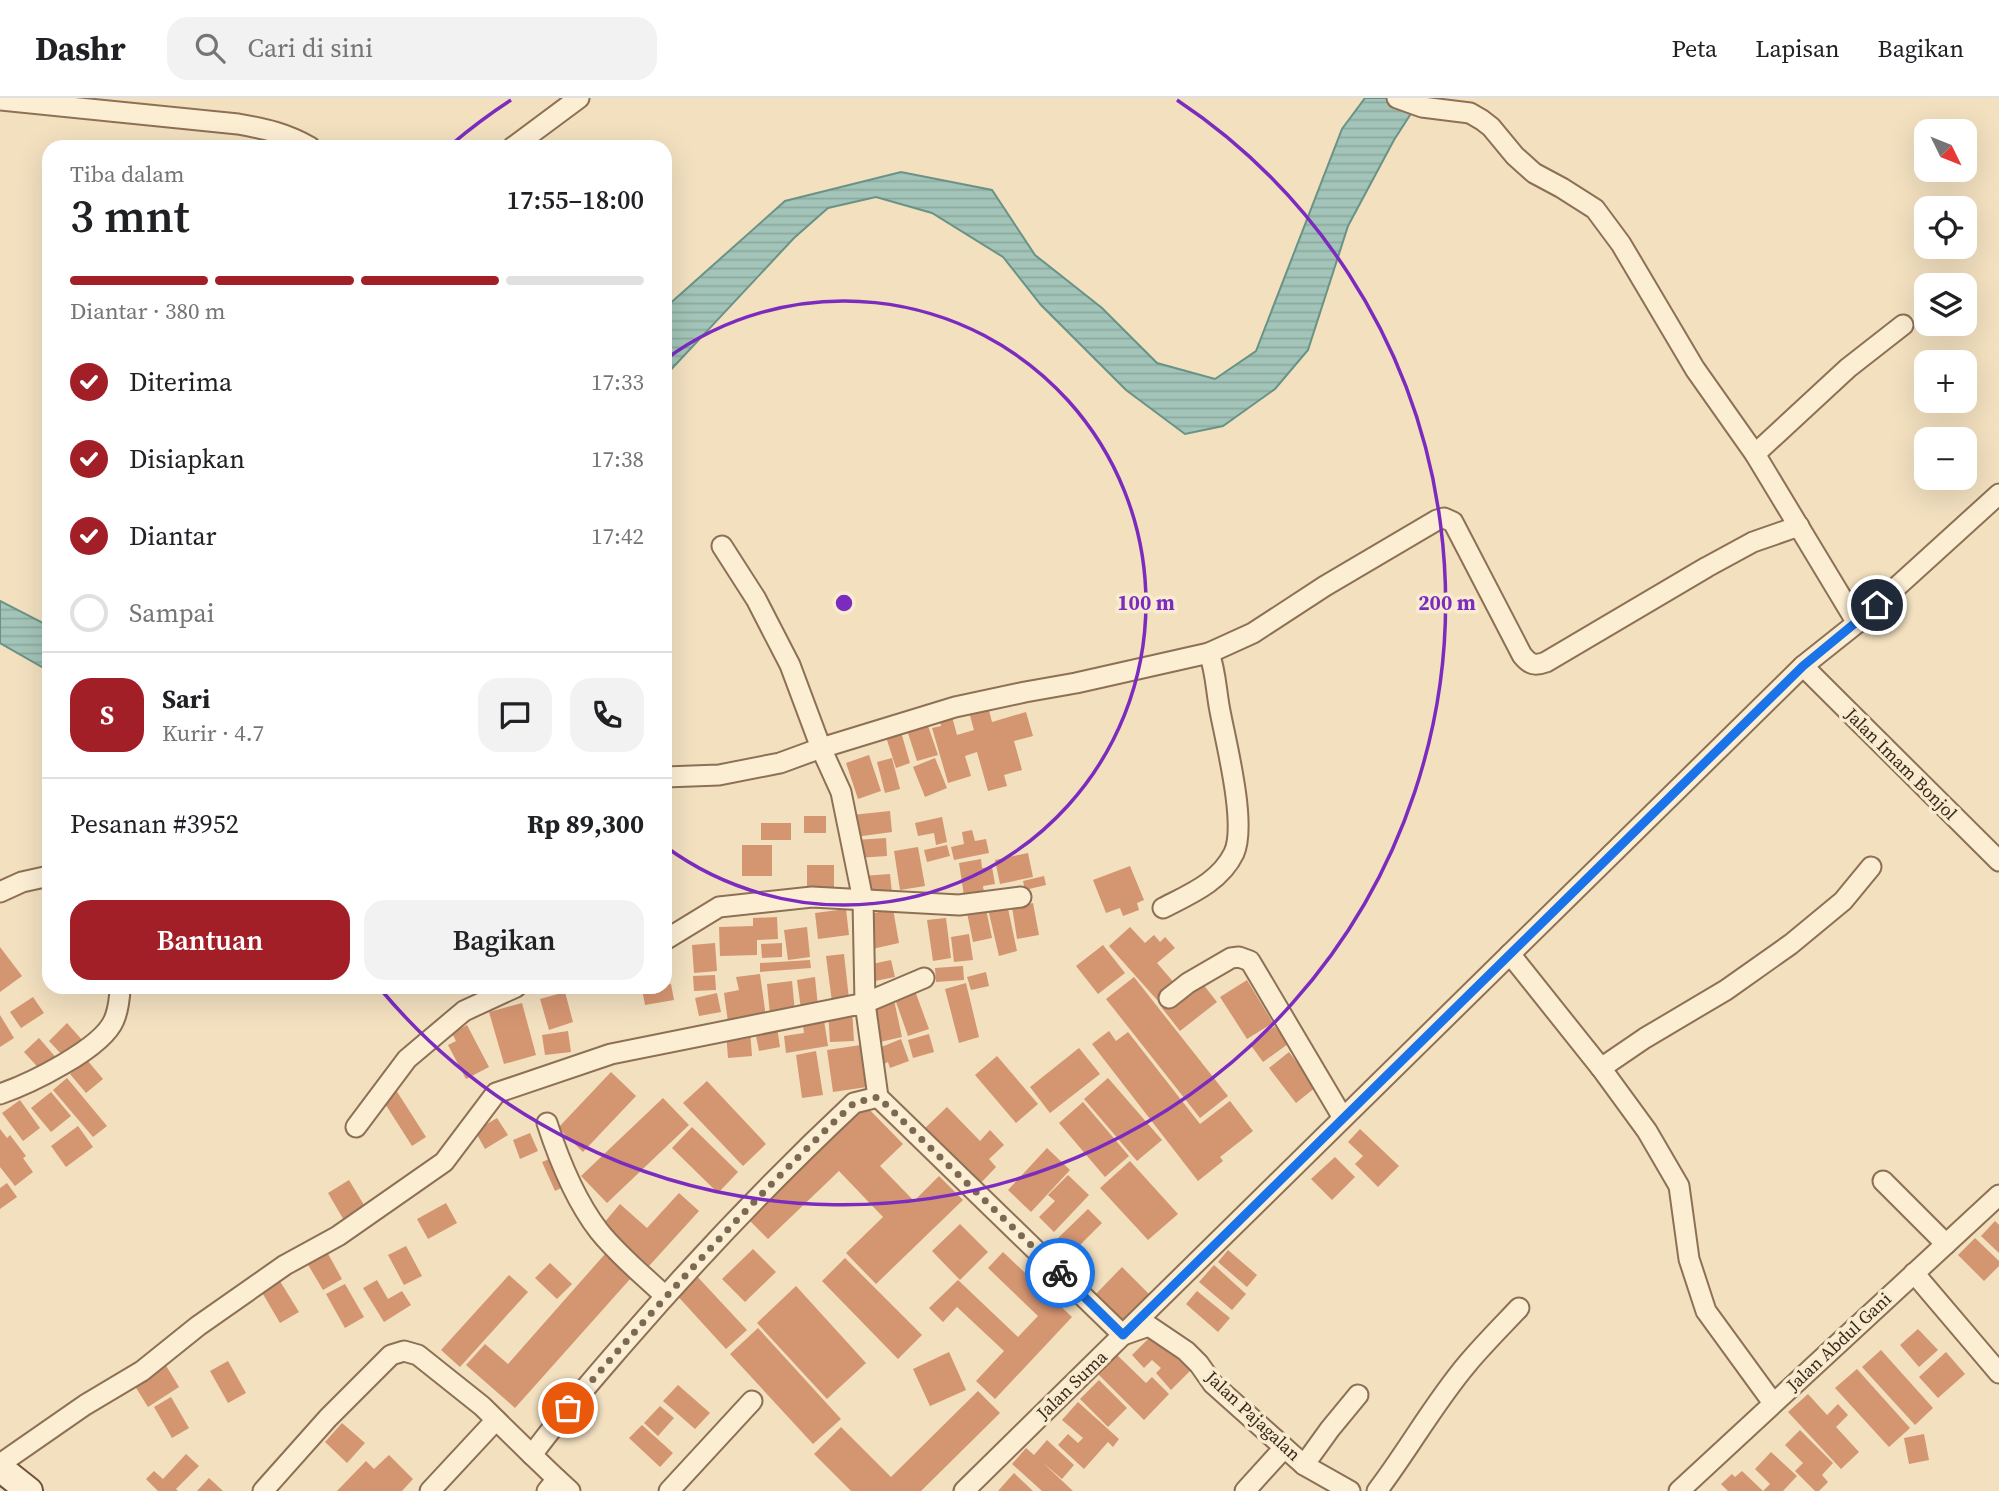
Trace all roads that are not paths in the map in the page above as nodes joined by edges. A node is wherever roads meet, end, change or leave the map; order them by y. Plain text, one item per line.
1 (579, 98) edge
2 (1397, 98) edge
3 (0, 100) edge
4 (297, 140) edge
5 (522, 140) edge
6 (1903, 325) dead end
7 (1755, 454) junction
8 (1999, 495) edge
9 (1798, 526) junction
10 (722, 546) dead end
11 (1857, 623) junction
12 (1209, 653) junction
13 (1803, 666) junction
14 (821, 748) junction
15 (672, 778) edge
16 (1999, 861) edge
17 (1871, 867) dead end
18 (42, 878) edge
19 (0, 892) edge
20 (1021, 897) dead end
21 (863, 900) junction
22 (1163, 908) dead end
23 (672, 936) edge
24 (1510, 954) junction
25 (924, 978) dead end
26 (120, 994) edge
27 (501, 994) edge
28 (1169, 998) dead end
29 (865, 1003) junction
30 (1601, 1068) junction
31 (0, 1094) edge
32 (878, 1097) junction
33 (1343, 1118) junction
34 (547, 1123) dead end
35 (356, 1127) dead end
36 (1883, 1181) dead end
37 (1999, 1195) edge
38 (1945, 1244) junction
39 (1914, 1273) junction
40 (665, 1296) junction
41 (1520, 1308) dead end
42 (1123, 1335) junction
43 (1999, 1373) edge
44 (1358, 1395) dead end
45 (752, 1402) dead end
46 (1773, 1403) junction
47 (496, 1420) junction
48 (1284, 1448) junction
49 (532, 1455) junction
50 (1304, 1465) junction
51 (0, 1466) edge
52 (558, 1487) edge
53 (267, 1490) edge
54 (29, 1491) edge
55 (430, 1491) edge
56 (669, 1491) edge
57 (964, 1491) edge
58 (1245, 1491) edge
59 (1350, 1491) edge
60 (1377, 1491) edge
61 (1679, 1491) edge

1 - 5 street
2 - 7 street
3 - 4 street
6 - 7 street
7 - 9 street
8 - 11 street, Jalan Suma
9 - 11 street
9 - 12 street
10 - 14 street
11 - 13 street, Jalan Suma
12 - 14 street
12 - 22 street
13 - 16 street, Jalan Imam Bonjol
13 - 24 street, Jalan Suma
14 - 15 street
14 - 21 street
17 - 30 street
18 - 19 street
20 - 21 street
21 - 23 street
21 - 29 street
24 - 30 street
24 - 33 street, Jalan Suma
25 - 29 street
26 - 31 street
27 - 35 street
28 - 33 street
29 - 32 street
29 - 51 street
30 - 46 street
32 - 40 street
32 - 42 street
33 - 42 street, Jalan Suma
34 - 40 street
36 - 38 street
37 - 38 street, Jalan Abdul Gani
38 - 39 street, Jalan Abdul Gani
39 - 43 street
39 - 46 street, Jalan Abdul Gani
40 - 49 street
41 - 60 street
42 - 48 street, Jalan Pajagalan
42 - 57 street, Jalan Suma
44 - 50 street
45 - 56 street
46 - 61 street, Jalan Abdul Gani
47 - 49 street
47 - 53 street
47 - 55 street
48 - 50 street, Jalan Pajagalan
48 - 58 street
49 - 52 street
50 - 59 street, Jalan Pajagalan
51 - 54 street

